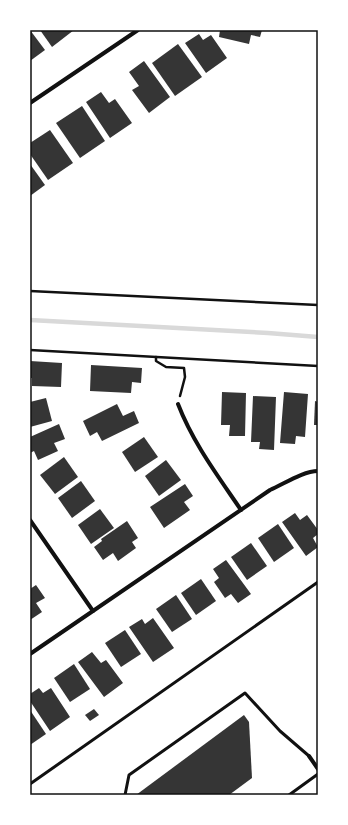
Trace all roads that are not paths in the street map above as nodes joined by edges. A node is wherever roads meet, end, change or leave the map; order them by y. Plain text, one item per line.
1 (138, 30) edge
2 (30, 103) edge
3 (178, 404) road end
4 (318, 471) edge
5 (241, 510) junction
6 (30, 520) edge
7 (318, 582) edge
8 (93, 611) junction
9 (30, 654) edge
10 (309, 756) joint
11 (318, 768) edge
12 (318, 774) edge
13 (30, 784) edge
14 (294, 793) edge
15 (125, 795) edge
16 (288, 795) edge

1 - 2 street
3 - 5 street
4 - 5 street
5 - 8 street
6 - 8 street
7 - 13 lane
8 - 9 street
10 - 11 street
10 - 15 lane
12 - 14 lane
14 - 16 lane

